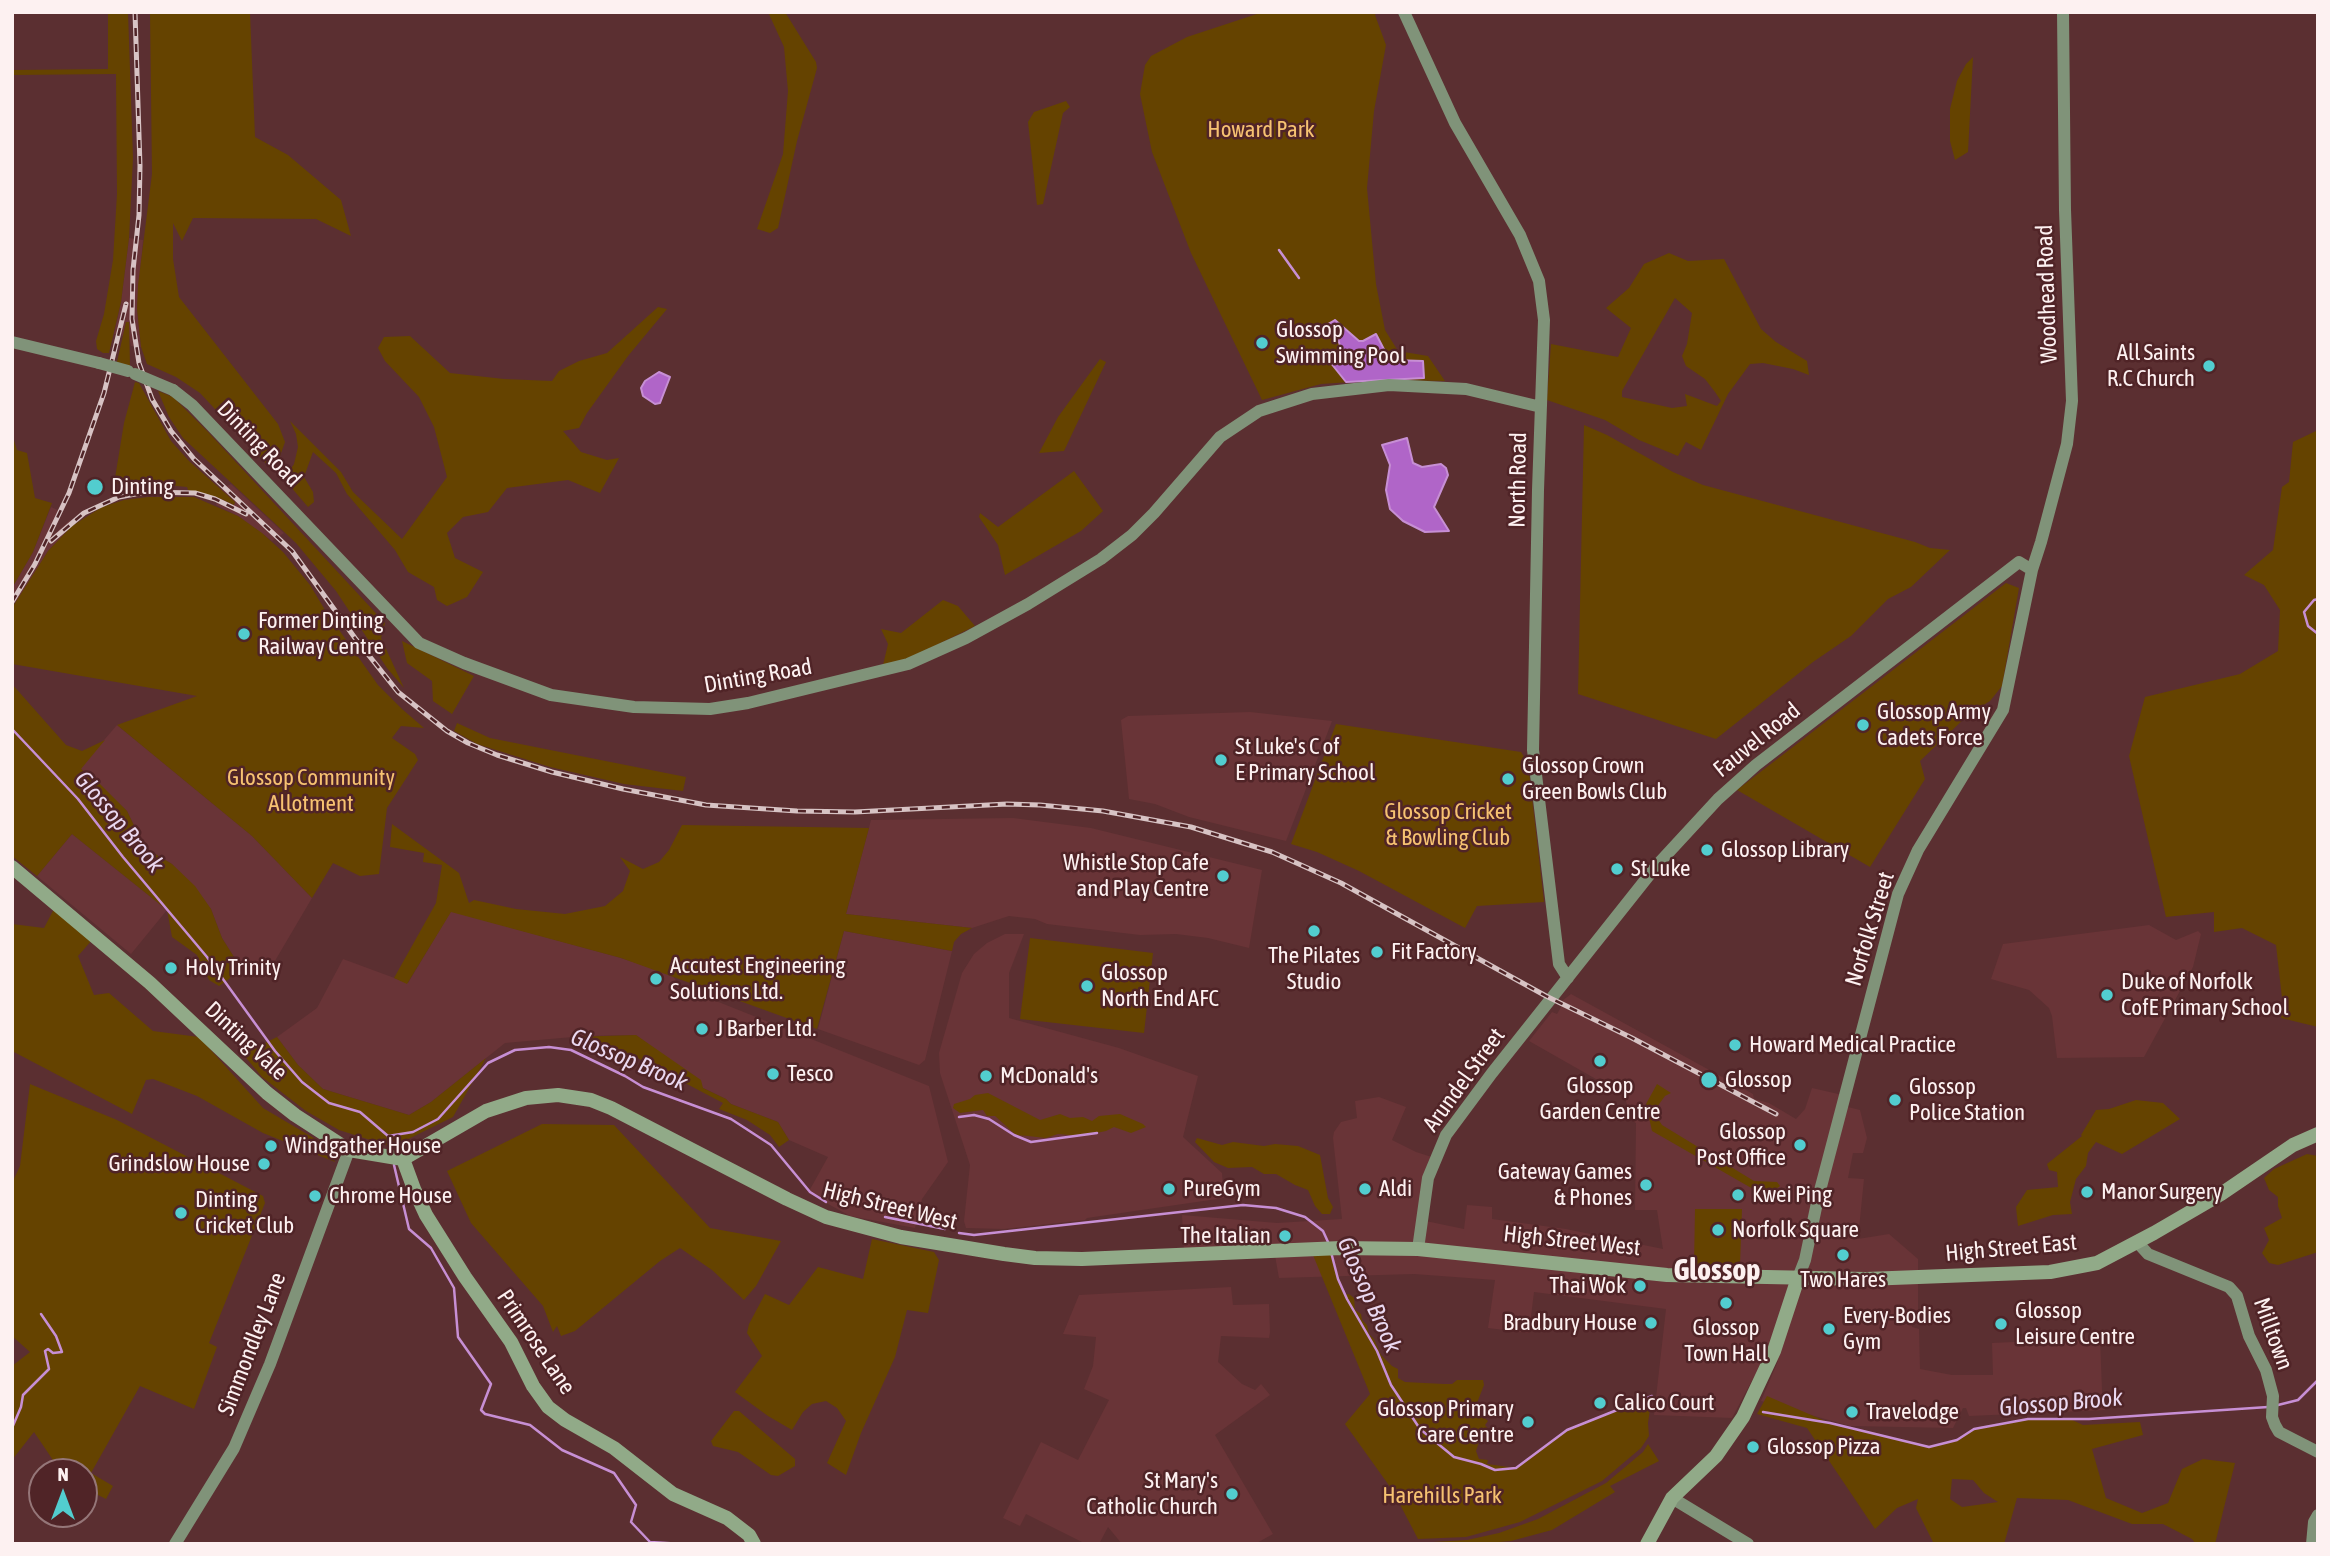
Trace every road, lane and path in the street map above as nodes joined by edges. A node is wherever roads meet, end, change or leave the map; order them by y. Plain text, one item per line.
1 (1404, 12) edge
2 (2063, 12) edge
3 (12, 342) edge
4 (1541, 407) junction
5 (2032, 570) junction
6 (12, 867) edge
7 (1564, 984) junction
8 (2318, 1134) edge
9 (349, 1150) junction
10 (403, 1159) junction
11 (2138, 1242) junction
12 (1419, 1249) junction
13 (1798, 1278) junction
14 (2318, 1452) edge
15 (1672, 1498) junction
16 (2318, 1515) edge
17 (175, 1544) edge
18 (754, 1544) edge
19 (1647, 1544) edge
20 (1748, 1544) edge
21 (2312, 1544) edge

1 - 4 street, North Road
2 - 5 street, Woodhead Road
3 - 4 street, Dinting Road, bridge
4 - 7 street, North Road
5 - 7 street, Fauvel Road
5 - 13 street, Norfolk Street
6 - 9 main road, Dinting Vale
7 - 12 street, Arundel Street
8 - 11 main road, High Street East
9 - 10 main road, Dinting Vale
9 - 17 street, Simmondley Lane
10 - 12 main road, High Street West
10 - 18 main road, Primrose Lane
11 - 13 main road, High Street East
11 - 14 street, Milltown
12 - 13 main road, High Street West
13 - 15 main road
15 - 19 main road
15 - 20 street
16 - 21 street

